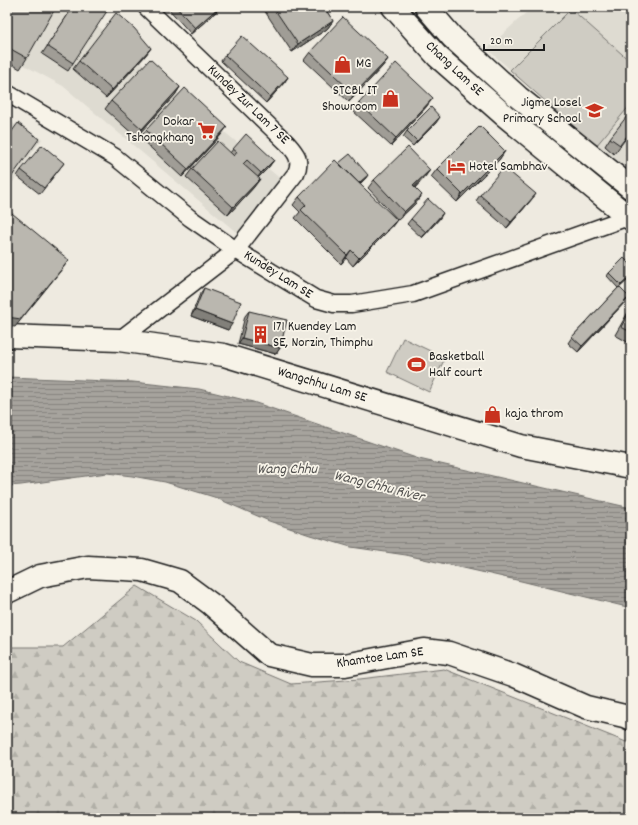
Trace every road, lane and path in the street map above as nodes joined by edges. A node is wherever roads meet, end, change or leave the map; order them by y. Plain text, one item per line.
1 (146, 7) edge
2 (393, 7) edge
3 (426, 7) edge
4 (7, 93) edge
5 (631, 188) edge
6 (630, 217) edge
7 (236, 250) junction
8 (7, 336) edge
9 (119, 340) junction
10 (631, 466) edge
11 (7, 592) edge
12 (631, 719) edge

1 - 7 street, Kundey Zur Lam 7 SE
2 - 6 main road, Chang Lam SE
3 - 5 main road, Chang Lam SE
4 - 7 street, Kundey Lam SE
6 - 7 street, Kundey Lam SE
7 - 9 street, Kundey Zur Lam 7 SE
8 - 9 main road, Wangchhu Lam SE
9 - 10 main road, Wangchhu Lam SE
11 - 12 main road, Khamtoe Lam SE

